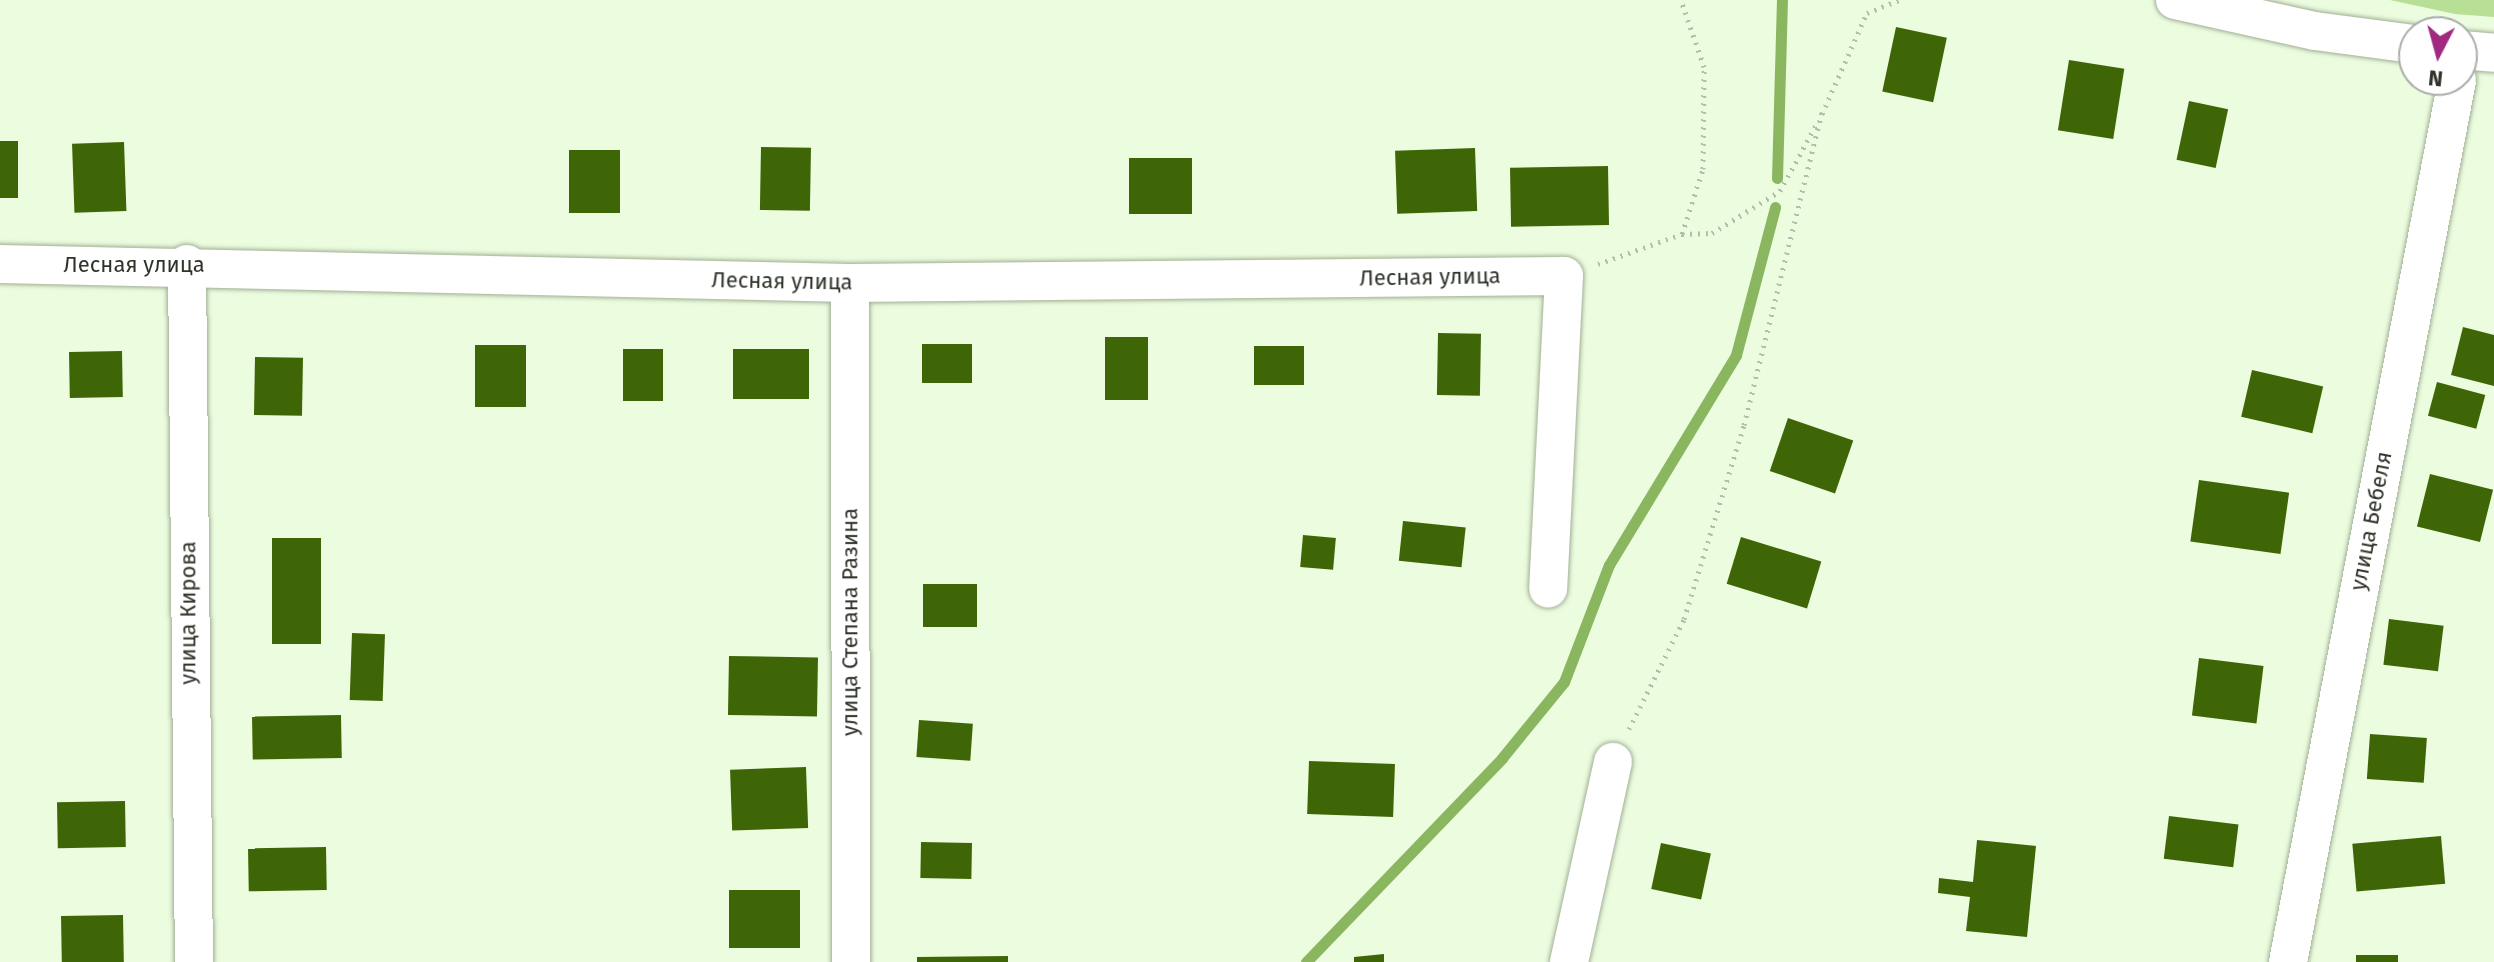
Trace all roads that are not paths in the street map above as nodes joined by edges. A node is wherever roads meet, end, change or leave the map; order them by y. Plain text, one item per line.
1 (2175, 0) edge
2 (2398, 42) edge
3 (2460, 96) edge
4 (0, 264) edge
5 (187, 264) junction
6 (850, 283) junction
7 (1548, 589) dead end
8 (1613, 762) road end
9 (194, 962) edge
10 (851, 962) edge
11 (1569, 962) edge
12 (2288, 962) edge

1 - 2 street
3 - 12 street, улица Бебеля
4 - 5 street, Лесная улица
5 - 6 street, Лесная улица
5 - 9 street, улица Кирова
6 - 7 street, Лесная улица
6 - 10 street, улица Степана Разина
8 - 11 street

